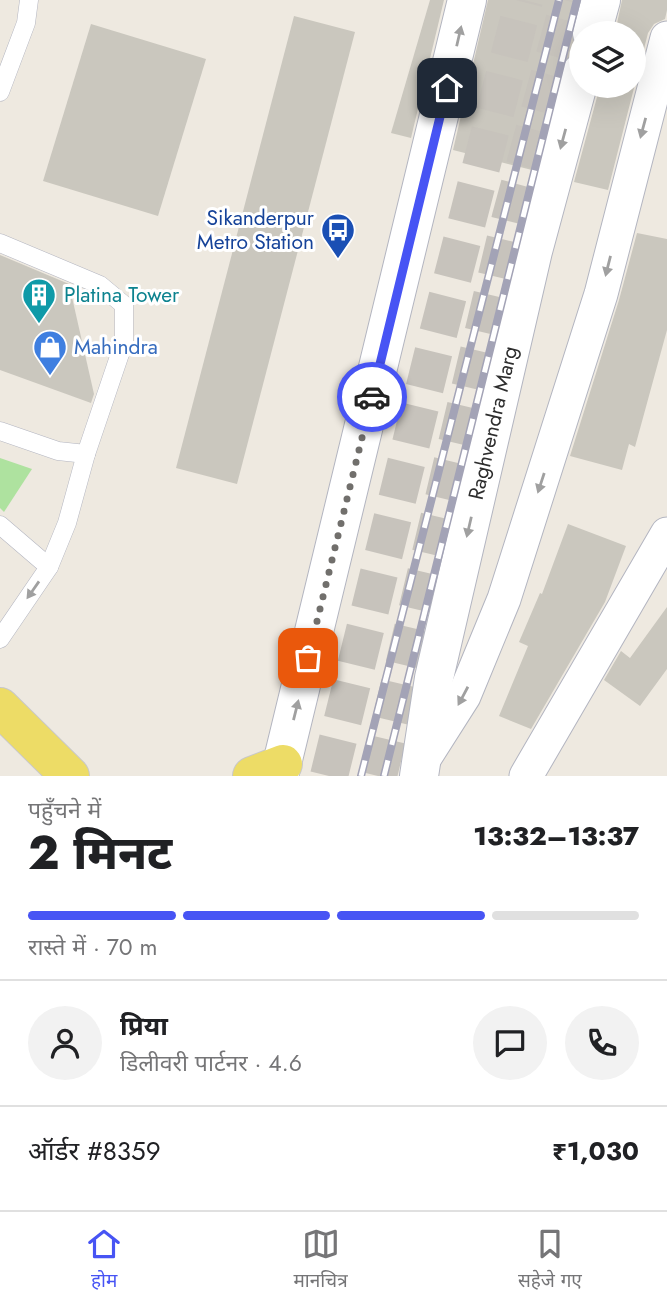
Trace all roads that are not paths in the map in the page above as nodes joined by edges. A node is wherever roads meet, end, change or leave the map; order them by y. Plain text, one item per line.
1 (29, 0) edge
2 (467, 0) edge
3 (600, 0) edge
4 (595, 21) edge
5 (667, 38) edge
6 (0, 92) edge
7 (574, 98) edge
8 (0, 243) edge
9 (0, 431) edge
10 (86, 454) junction
11 (0, 525) edge
12 (667, 534) edge
13 (49, 567) junction
14 (0, 639) edge
15 (0, 707) edge
16 (419, 771) edge
17 (271, 772) edge
18 (70, 776) edge
19 (526, 776) edge

1 - 6 lane
17 -> 2 street
3 - 4 street
5 -> 16 street
7 -> 16 street, Raghvendra Marg
8 - 10 lane
9 - 10 lane
10 - 13 lane
11 - 13 lane
12 - 19 street
13 -> 14 lane
15 - 18 main road

